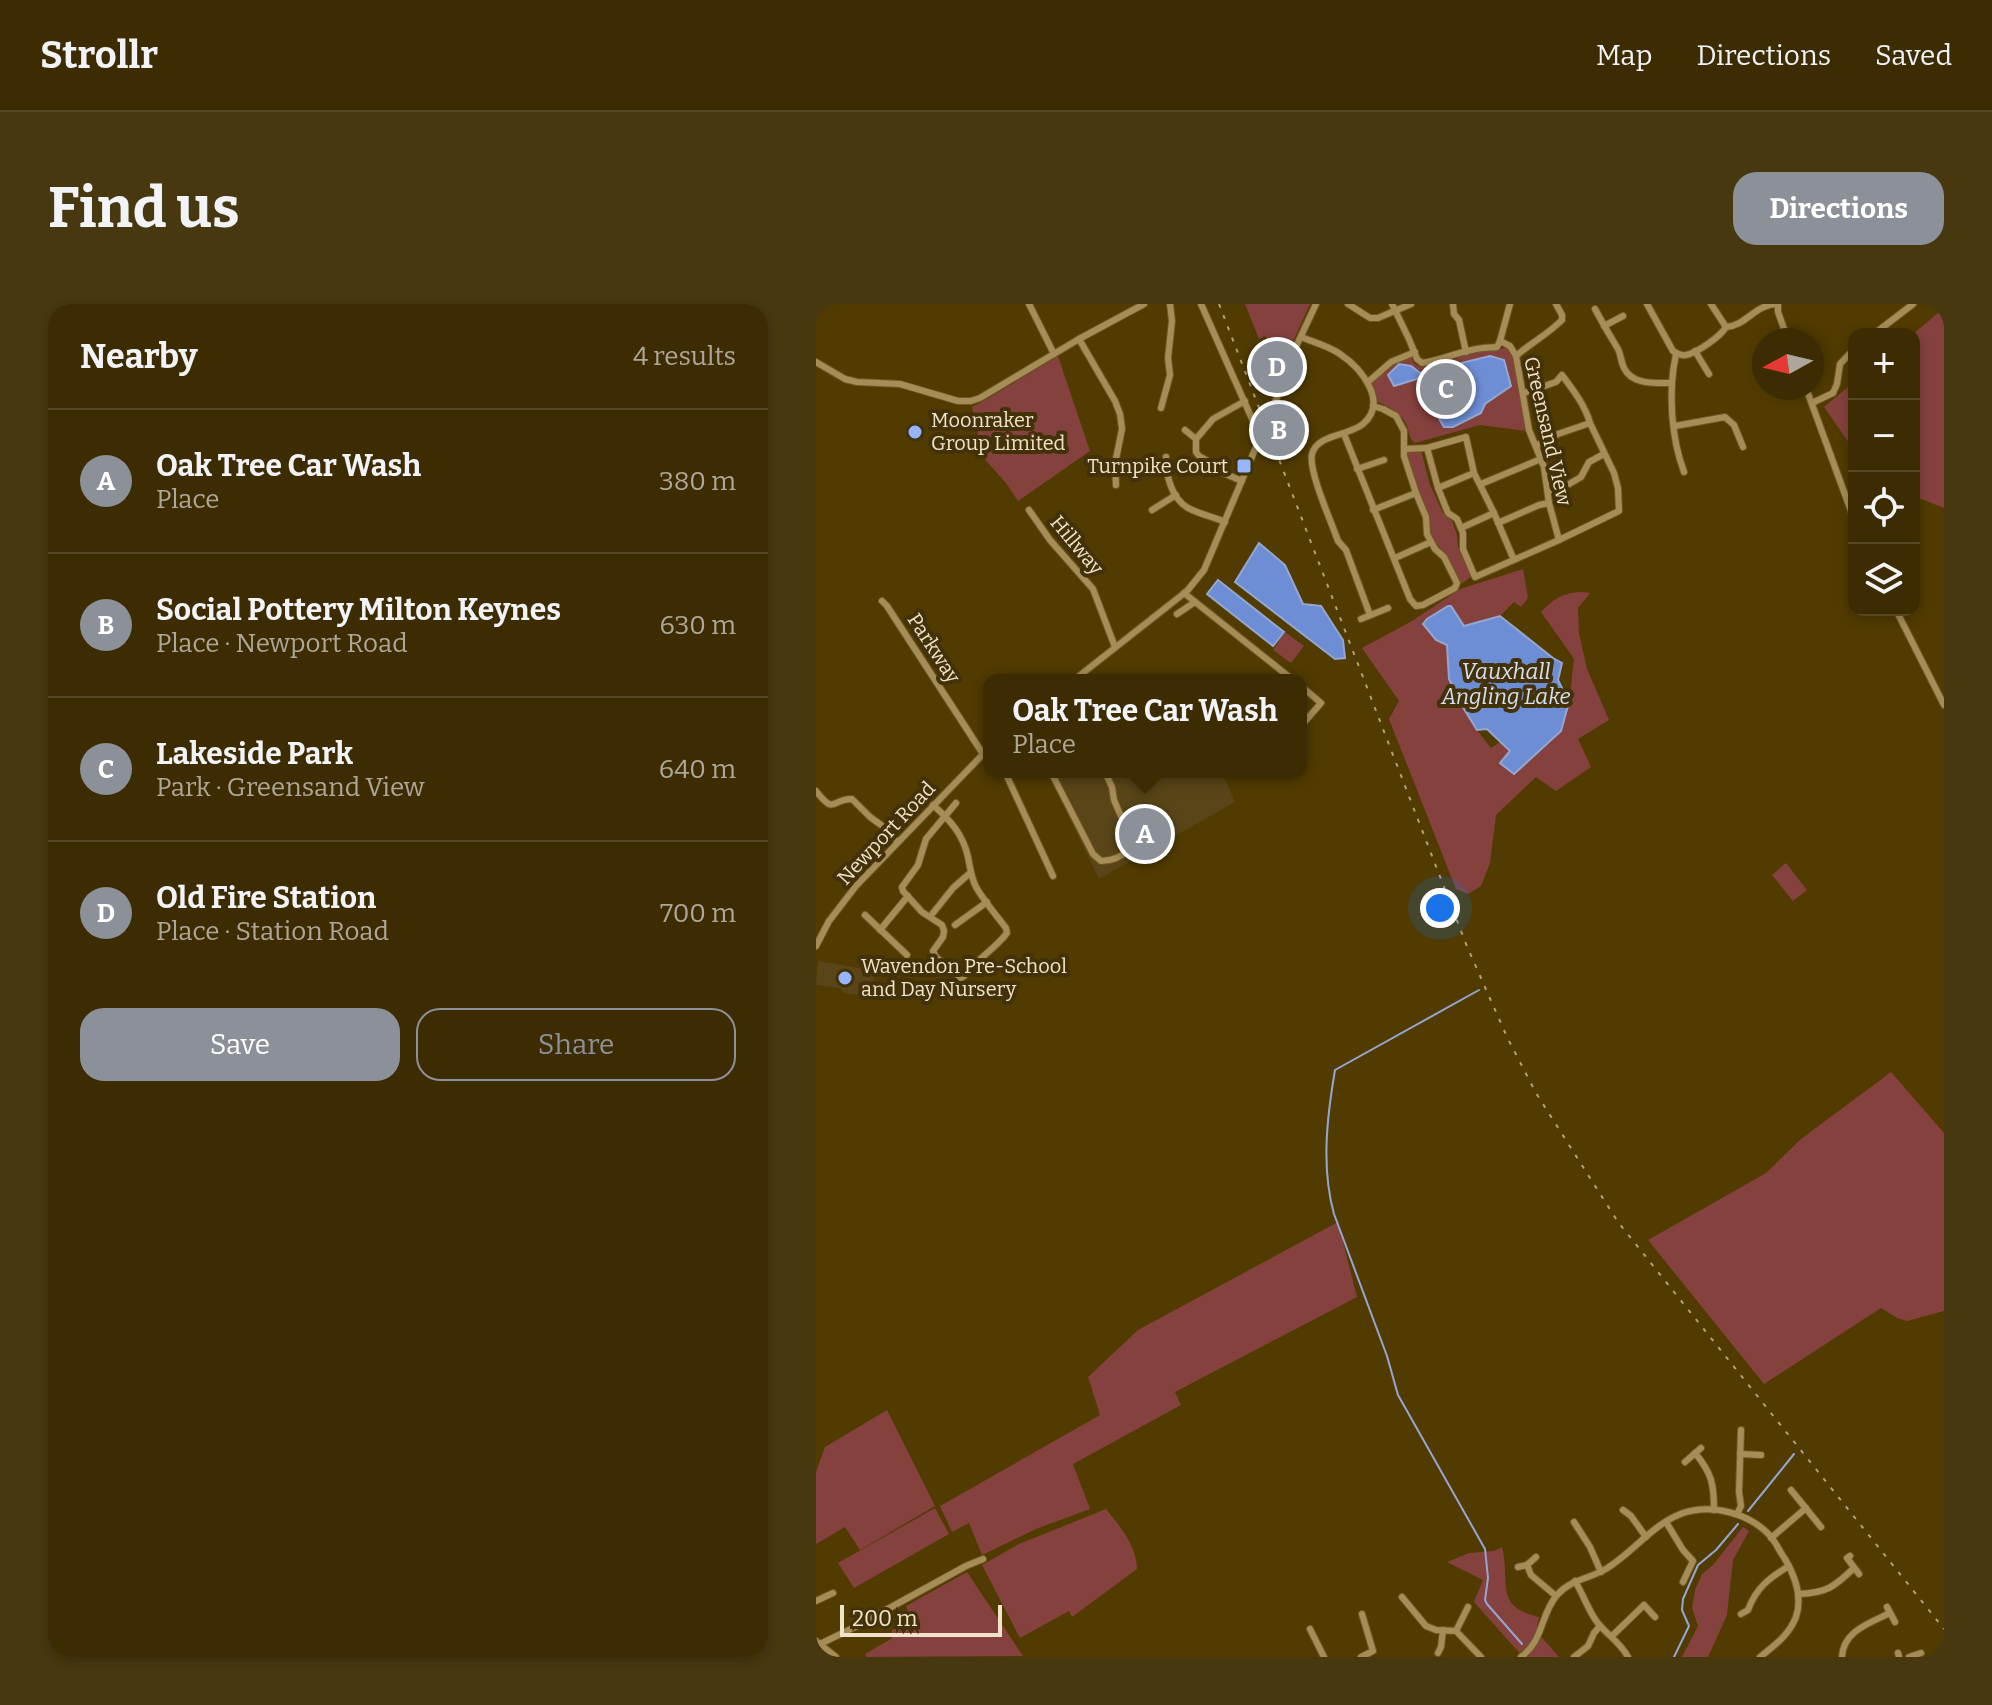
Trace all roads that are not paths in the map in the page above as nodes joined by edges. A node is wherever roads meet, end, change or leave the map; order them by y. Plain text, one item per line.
1 (1029, 304) edge
2 (1117, 304) edge
3 (1144, 304) edge
4 (1170, 304) edge
5 (1201, 304) edge
6 (1316, 304) edge
7 (1348, 304) edge
8 (1411, 304) edge
9 (1453, 304) edge
10 (1510, 304) edge
11 (1556, 304) edge
12 (1647, 304) edge
13 (1711, 304) edge
14 (1778, 304) edge
15 (1913, 304) edge
16 (1394, 308) edge
17 (1595, 309) dead end
18 (1122, 314) junction
19 (1623, 316) dead end
20 (1604, 326) junction
21 (1726, 327) junction
22 (1784, 328) edge
23 (1882, 328) edge
24 (1301, 337) junction
25 (1079, 339) junction
26 (1500, 341) junction
27 (1695, 351) junction
28 (1415, 352) junction
29 (1466, 352) junction
30 (1054, 354) junction
31 (1676, 354) junction
32 (1848, 355) edge
33 (1516, 356) junction
34 (816, 362) edge
35 (1706, 372) dead end
36 (1368, 382) junction
37 (1672, 383) junction
38 (1524, 393) junction
39 (1811, 400) edge
40 (1245, 401) junction
41 (1812, 403) junction
42 (1373, 406) junction
43 (1161, 408) dead end
44 (1590, 423) junction
45 (1675, 426) junction
46 (1185, 430) dead end
47 (1262, 433) junction
48 (1344, 434) junction
49 (1196, 439) junction
50 (1536, 446) junction
51 (1743, 447) dead end
52 (1427, 448) junction
53 (1404, 449) junction
54 (1604, 454) junction
55 (1166, 457) dead end
56 (1541, 459) junction
57 (1384, 460) dead end
58 (1357, 469) junction
59 (1684, 472) dead end
60 (1474, 473) junction
61 (1242, 481) junction
62 (1481, 484) junction
63 (1116, 485) dead end
64 (1438, 488) junction
65 (1548, 491) junction
66 (1416, 493) junction
67 (1176, 495) junction
68 (1848, 502) edge
69 (1549, 503) junction
70 (1029, 510) dead end
71 (1152, 510) dead end
72 (1373, 510) junction
73 (1494, 513) junction
74 (1225, 522) junction
75 (1498, 523) junction
76 (1461, 528) junction
77 (1559, 540) junction
78 (1431, 542) junction
79 (1395, 558) junction
80 (1514, 560) junction
81 (1184, 593) junction
82 (882, 601) dead end
83 (1195, 602) junction
84 (1388, 608) dead end
85 (1177, 614) dead end
86 (1370, 615) junction
87 (1899, 616) edge
88 (1361, 619) dead end
89 (1115, 647) junction
90 (1081, 674) edge
91 (1283, 674) edge
92 (1307, 691) edge
93 (1944, 705) edge
94 (1307, 719) edge
95 (983, 747) edge
96 (983, 754) edge
97 (1008, 778) edge
98 (1054, 778) edge
99 (1108, 778) edge
100 (816, 791) edge
101 (956, 803) dead end
102 (933, 805) junction
103 (945, 816) junction
104 (898, 842) junction
105 (970, 873) junction
106 (1053, 876) dead end
107 (908, 896) junction
108 (987, 902) junction
109 (933, 913) dead end
110 (865, 915) dead end
111 (950, 928) junction
112 (880, 930) junction
113 (816, 946) edge
114 (907, 955) dead end
115 (1741, 1430) dead end
116 (1740, 1454) junction
117 (1761, 1455) dead end
118 (1685, 1462) dead end
119 (1791, 1490) dead end
120 (1806, 1508) junction
121 (1623, 1510) dead end
122 (1714, 1510) junction
123 (1737, 1514) junction
124 (1574, 1522) dead end
125 (1666, 1522) junction
126 (1821, 1527) dead end
127 (1579, 1531) junction
128 (1570, 1535) dead end
129 (1646, 1537) junction
130 (1771, 1538) junction
131 (1850, 1556) dead end
132 (1536, 1557) dead end
133 (983, 1559) dead end
134 (1527, 1565) junction
135 (1789, 1566) junction
136 (1518, 1567) dead end
137 (1601, 1572) junction
138 (1575, 1581) junction
139 (1683, 1582) dead end
140 (833, 1593) dead end
141 (1798, 1594) junction
142 (1556, 1596) junction
143 (1407, 1598) dead end
144 (1639, 1598) dead end
145 (819, 1600) edge
146 (1644, 1605) junction
147 (827, 1607) dead end
148 (1468, 1607) dead end
149 (1362, 1614) dead end
150 (1741, 1614) dead end
151 (1655, 1617) dead end
152 (1895, 1622) dead end
153 (1600, 1626) junction
154 (1443, 1630) junction
155 (1321, 1631) dead end
156 (1456, 1631) junction
157 (1612, 1636) junction
158 (818, 1642) edge
159 (1438, 1653) dead end
160 (1921, 1653) dead end
161 (836, 1657) edge
162 (1324, 1657) edge
163 (1361, 1657) edge
164 (1481, 1657) edge
165 (1521, 1657) edge
166 (1574, 1657) edge
167 (1628, 1657) edge
168 (1760, 1657) edge
169 (1842, 1657) edge
170 (1909, 1657) edge

1 - 30 street
2 - 18 street
3 - 18 street
4 - 43 street
5 - 40 street
6 - 24 street
7 - 16 street
8 - 16 street
9 - 29 street
10 - 26 street
11 - 33 street
12 - 31 street
13 - 21 street
14 - 21 street
14 - 22 street
15 - 23 street
16 - 28 street
17 - 20 street
18 - 25 street
19 - 20 street
20 - 37 street
21 - 27 street
24 - 36 street
24 - 47 street
25 - 30 street
25 - 63 street
26 - 29 street, Greensand View
26 - 33 street, Greensand View
27 - 31 street
27 - 35 street
28 - 29 street, Greensand View
28 - 36 street
30 - 34 street
31 - 37 street
32 - 41 street
33 - 38 street, Greensand View
36 - 42 street
37 - 45 street
38 - 44 street
38 - 50 street, Greensand View
39 - 41 street
40 - 47 street
40 - 49 street
41 - 68 street
42 - 48 street
42 - 53 street
44 - 50 street
44 - 54 street
45 - 51 street
45 - 59 street
46 - 49 street
47 - 61 street
48 - 58 street
48 - 86 street
49 - 61 street
50 - 56 street, Greensand View
52 - 53 street
52 - 60 street
52 - 64 street
53 - 66 street
54 - 65 street
54 - 77 street
55 - 67 street
56 - 62 street
56 - 65 street, Greensand View
57 - 58 street
58 - 72 street
60 - 62 street
60 - 64 street
61 - 74 street
62 - 73 street
64 - 76 street
65 - 69 street, Greensand View
66 - 72 street
66 - 78 street
67 - 71 street
67 - 74 street
69 - 75 street
69 - 77 street, Greensand View
70 - 89 street, Hillway
72 - 79 street
73 - 75 street
73 - 76 street
74 - 81 street
75 - 80 street
76 - 80 street
77 - 80 street
78 - 79 street
78 - 79 street
81 - 83 street
81 - 89 street
82 - 95 street, Parkway
83 - 85 street
83 - 91 street
84 - 86 street
86 - 88 street
87 - 93 street
89 - 90 street
92 - 94 street
96 - 102 street, Newport Road
97 - 106 street
98 - 99 street
100 - 104 street
101 - 103 street
102 - 103 street
102 - 104 street, Newport Road
103 - 105 street
103 - 107 street
104 - 113 street, Newport Road
105 - 108 street
105 - 109 street
107 - 111 street
107 - 112 street
108 - 111 street
108 - 111 street
110 - 112 street
112 - 114 street
115 - 116 street
116 - 117 street
116 - 123 street
118 - 122 street
119 - 120 street
120 - 126 street
120 - 130 street
121 - 129 street
122 - 123 street
122 - 125 street
123 - 130 street
124 - 127 street
125 - 129 street
125 - 139 street
127 - 128 street
127 - 137 street
129 - 137 street
130 - 135 street
131 - 141 street
132 - 134 street
133 - 158 street
134 - 136 street
134 - 142 street
135 - 141 street
135 - 150 street
137 - 138 street
138 - 142 street
138 - 153 street
140 - 145 street
141 - 168 street
142 - 165 street
143 - 154 street
144 - 146 street
145 - 147 street
146 - 151 street
146 - 157 street
148 - 156 street
149 - 163 street
152 - 169 street
153 - 157 street
153 - 166 street
154 - 156 street
154 - 159 street
155 - 162 street
156 - 164 street
157 - 167 street
158 - 161 street
160 - 170 street

